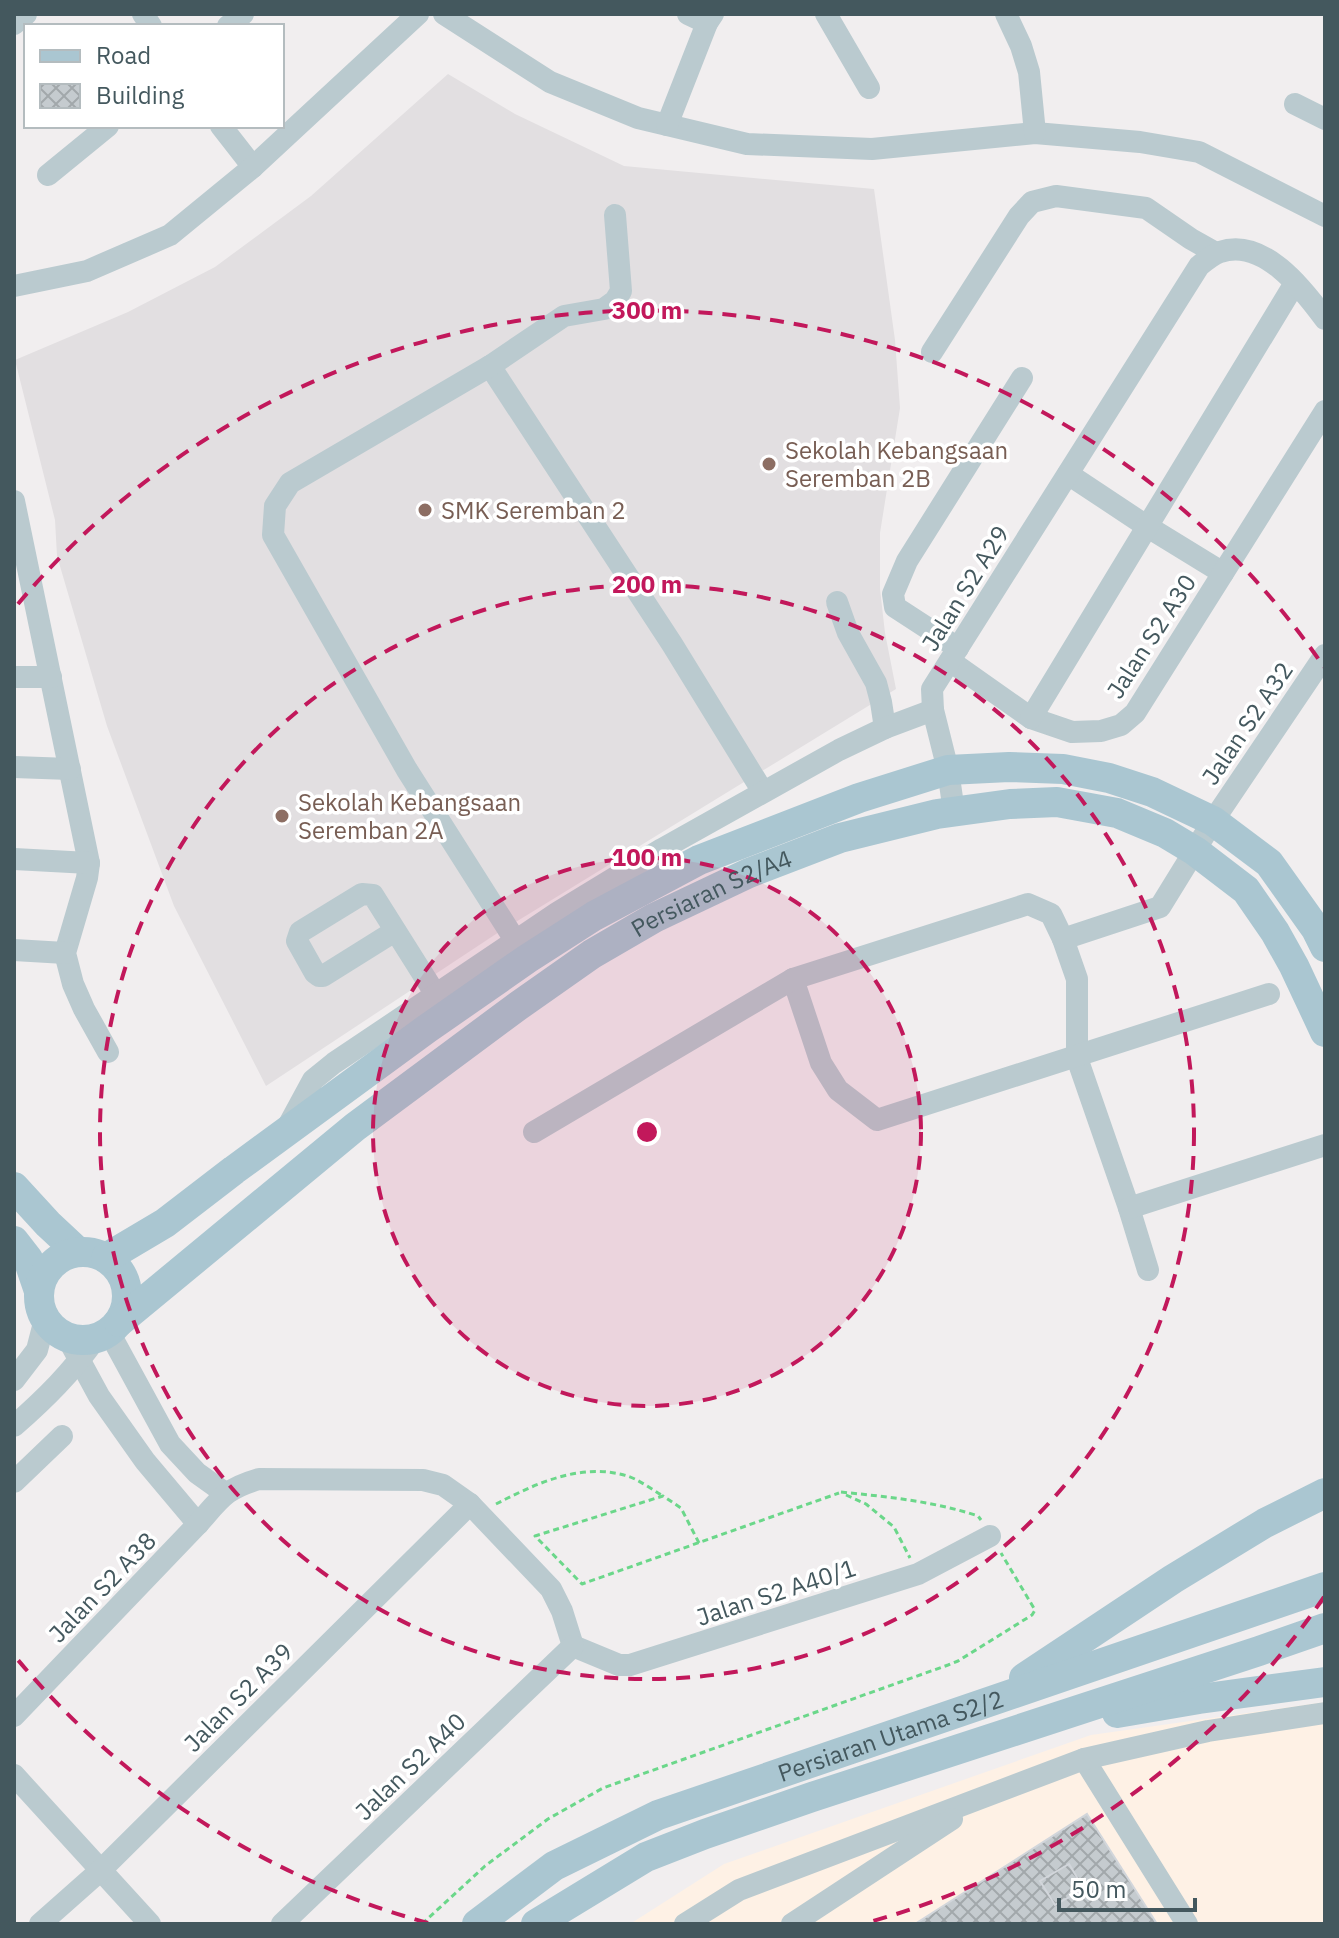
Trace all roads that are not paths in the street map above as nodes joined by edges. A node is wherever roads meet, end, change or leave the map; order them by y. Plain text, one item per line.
1 (26, 14) edge
2 (418, 14) edge
3 (444, 14) edge
4 (826, 14) edge
5 (1006, 14) edge
6 (703, 17) edge
7 (14, 24) edge
8 (869, 88) dead end
9 (1295, 104) dead end
10 (1325, 119) edge
11 (667, 125) junction
12 (106, 128) edge
13 (223, 128) edge
14 (1035, 133) junction
15 (253, 167) junction
16 (48, 175) dead end
17 (615, 215) dead end
18 (1325, 216) edge
19 (1216, 253) junction
20 (1295, 283) junction
21 (14, 286) edge
22 (1325, 319) edge
23 (932, 352) dead end
24 (490, 366) junction
25 (1022, 378) dead end
26 (1325, 411) edge
27 (1068, 474) junction
28 (14, 506) edge
29 (1148, 527) junction
30 (1223, 573) junction
31 (24, 593) edge
32 (837, 602) dead end
33 (954, 654) junction
34 (1325, 655) edge
35 (14, 677) edge
36 (51, 677) junction
37 (1304, 685) junction
38 (1325, 696) edge
39 (933, 710) junction
40 (1031, 718) junction
41 (885, 728) junction
42 (14, 767) edge
43 (70, 769) junction
44 (948, 770) junction
45 (763, 792) junction
46 (954, 812) junction
47 (1213, 821) junction
48 (1195, 851) junction
49 (14, 859) edge
50 (89, 863) junction
51 (395, 931) dead end
52 (1063, 939) junction
53 (1325, 947) edge
54 (14, 950) edge
55 (521, 950) junction
56 (65, 953) junction
57 (793, 979) junction
58 (1269, 994) dead end
59 (436, 995) junction
60 (1325, 1032) edge
61 (108, 1052) dead end
62 (1077, 1058) junction
63 (534, 1132) dead end
64 (284, 1134) junction
65 (1325, 1145) edge
66 (14, 1187) edge
67 (1129, 1208) junction
68 (14, 1241) edge
69 (92, 1255) junction
70 (1148, 1270) dead end
71 (79, 1329) junction
72 (14, 1380) edge
73 (56, 1388) junction
74 (99, 1396) junction
75 (14, 1426) edge
76 (62, 1436) dead end
77 (14, 1482) edge
78 (225, 1493) junction
79 (1325, 1493) edge
80 (474, 1508) junction
81 (198, 1524) junction
82 (990, 1536) road end
83 (1325, 1587) edge
84 (1325, 1628) edge
85 (573, 1646) junction
86 (1325, 1682) edge
87 (989, 1702) junction
88 (1325, 1713) edge
89 (14, 1716) edge
90 (1015, 1731) junction
91 (1084, 1759) junction
92 (14, 1775) edge
93 (987, 1796) junction
94 (101, 1870) junction
95 (40, 1924) edge
96 (150, 1924) edge
97 (282, 1924) edge
98 (477, 1924) edge
99 (536, 1924) edge
100 (685, 1924) edge
101 (792, 1924) edge
102 (1187, 1924) edge

1 - 7 street
2 - 15 street
3 - 11 street
4 - 8 street
5 - 14 street
6 - 11 street
9 - 10 street
11 - 14 street
12 - 16 street
13 - 15 street
14 - 18 street
15 - 21 street
17 - 24 street
19 - 20 street
19 - 23 street
19 - 27 street, Jalan S2 A29
20 - 22 street
20 - 29 street
24 - 45 street
24 - 55 street
25 - 33 street, Jalan S2 A30
26 - 30 street, Jalan S2 A30
27 - 29 street
27 - 33 street, Jalan S2 A29
28 - 31 street
29 - 30 street
29 - 40 street
30 - 40 street, Jalan S2 A30
31 - 36 street
32 - 41 street
33 - 39 street, Jalan S2 A29
33 - 40 street, Jalan S2 A30
34 - 37 street, Jalan S2 A32
35 - 36 street
36 - 43 street
37 - 38 street
37 - 47 street, Jalan S2 A32
39 - 41 street
39 - 44 street, Jalan S2 A29
41 - 45 street
42 - 43 street
43 - 50 street
44 - 46 street, Jalan S2 A29
44 - 47 main road, Persiaran S2/A4
44 - 55 main road, Persiaran S2/A4
45 - 55 street
46 - 48 main road, Persiaran S2/A4
46 - 71 main road, Persiaran S2/A4
47 - 48 street, Jalan S2 A32
47 - 53 main road, Persiaran S2/A4
48 - 52 street, Jalan S2 A32
48 - 60 main road, Persiaran S2/A4
49 - 50 street
50 - 56 street
51 - 59 street
52 - 57 street
52 - 62 street
54 - 56 street
55 - 59 street
55 - 64 main road, Persiaran S2/A4
56 - 61 street
57 - 62 street
57 - 63 street
58 - 62 street
59 - 64 street
62 - 67 street
64 - 69 main road, Persiaran S2/A4
65 - 67 street
66 - 69 main road
67 - 70 street
68 - 71 main road
69 - 71 main road, Persiaran S2/A4
69 - 71 main road
71 - 72 street
71 - 73 street
71 - 74 street
71 - 78 street
73 - 74 street
73 - 75 street
74 - 81 street
76 - 77 street
78 - 80 street
78 - 81 street, Jalan S2 A38
79 - 87 main road
80 - 85 street
80 - 94 street, Jalan S2 A39
81 - 89 street, Jalan S2 A38
82 - 85 street, Jalan S2 A40/1
83 - 87 main road, Persiaran Utama S2/2
84 - 90 main road, Persiaran Utama S2/2
85 - 97 street, Jalan S2 A40
86 - 90 main road
87 - 98 main road, Persiaran Utama S2/2
88 - 91 street
90 - 99 main road, Persiaran Utama S2/2
91 - 93 street
91 - 102 street
92 - 94 street
93 - 100 street
93 - 101 street
94 - 95 street, Jalan S2 A39
94 - 96 street

